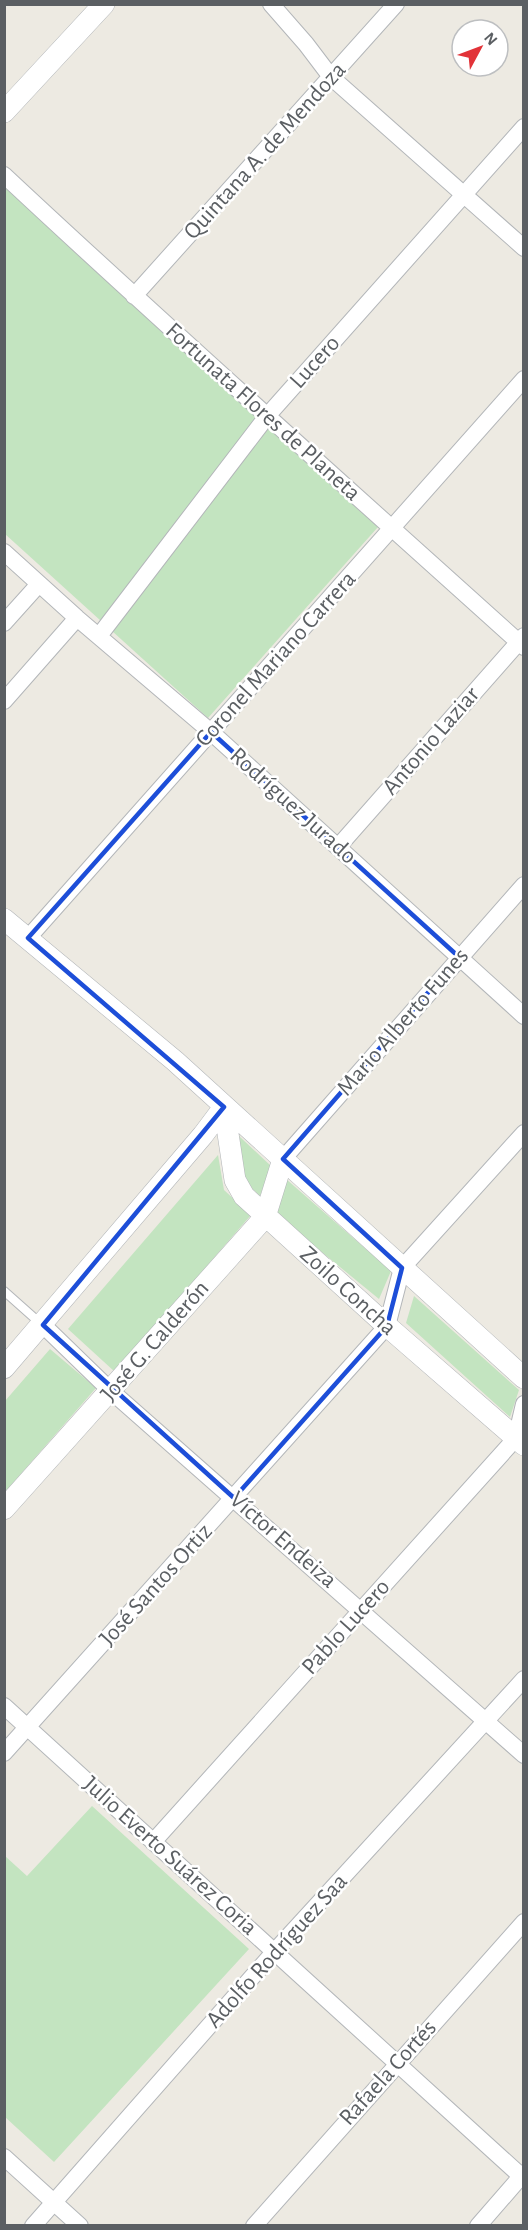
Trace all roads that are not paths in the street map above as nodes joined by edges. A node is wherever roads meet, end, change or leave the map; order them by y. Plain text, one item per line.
1 (104, 4) edge
2 (271, 4) edge
3 (396, 4) edge
4 (332, 77) junction
5 (5, 110) edge
6 (524, 126) edge
7 (4, 175) edge
8 (464, 194) junction
9 (524, 248) edge
10 (134, 296) junction
11 (524, 379) edge
12 (268, 415) junction
13 (391, 529) junction
14 (4, 552) edge
15 (39, 584) junction
16 (77, 618) junction
17 (4, 623) edge
18 (99, 636) junction
19 (522, 642) edge
20 (4, 701) edge
21 (211, 732) junction
22 (338, 847) junction
23 (524, 885) edge
24 (4, 919) edge
25 (28, 938) junction
26 (459, 957) junction
27 (524, 1016) edge
28 (224, 1107) junction
29 (524, 1133) edge
30 (282, 1159) junction
31 (265, 1217) junction
32 (402, 1268) junction
33 (4, 1291) edge
34 (42, 1325) junction
35 (387, 1326) junction
36 (4, 1368) edge
37 (524, 1378) edge
38 (111, 1390) junction
39 (524, 1404) edge
40 (520, 1441) edge
41 (234, 1498) junction
42 (4, 1509) edge
43 (362, 1610) junction
44 (524, 1679) edge
45 (4, 1706) edge
46 (486, 1721) junction
47 (27, 1727) junction
48 (4, 1753) edge
49 (524, 1755) edge
50 (153, 1842) junction
51 (524, 1922) edge
52 (275, 1952) junction
53 (396, 2064) junction
54 (4, 2157) edge
55 (522, 2175) edge
56 (53, 2202) junction
57 (33, 2226) edge
58 (80, 2226) edge
59 (254, 2226) edge
60 (478, 2226) edge

1 - 5 street
2 - 4 street
3 - 4 street, Quintana A. de Mendoza
4 - 8 street
4 - 10 street, Quintana A. de Mendoza
6 - 8 street, Lucero
7 - 10 street, Fortunata Flores de Planeta
8 - 9 street
8 - 12 street, Lucero
10 - 12 street, Fortunata Flores de Planeta
11 - 13 street, Coronel Mariano Carrera
12 - 13 street, Fortunata Flores de Planeta
12 - 18 street, Lucero
13 - 19 street, Fortunata Flores de Planeta
13 - 21 street, Coronel Mariano Carrera
14 - 15 street, Rodríguez Jurado
15 - 16 street, Rodríguez Jurado
15 - 17 street
16 - 18 street, Rodríguez Jurado
16 - 20 street
18 - 21 street, Rodríguez Jurado
19 - 22 street, Antonio Laziar
21 - 22 street, Rodríguez Jurado
21 - 25 street, Coronel Mariano Carrera
22 - 26 street, Rodríguez Jurado
23 - 26 street, Mario Alberto Funes
24 - 25 street
25 - 28 street
26 - 27 street, Rodríguez Jurado
26 - 30 street, Mario Alberto Funes
28 - 30 street
28 - 31 street, Zoilo Concha
28 - 34 street
29 - 32 street
30 - 31 street, José G. Calderón
30 - 32 street
31 - 35 street, Zoilo Concha
31 - 38 street, José G. Calderón
32 - 35 street, José Santos Ortiz
32 - 37 street
33 - 34 lane
34 - 36 street
34 - 38 street, Víctor Endeiza
35 - 40 street, Zoilo Concha
35 - 41 street, José Santos Ortiz
38 - 41 street, Víctor Endeiza
38 - 42 street, José G. Calderón
39 - 40 street, Pablo Lucero
40 - 43 street, Pablo Lucero
41 - 43 street, Víctor Endeiza
41 - 47 street, José Santos Ortiz
43 - 46 street, Víctor Endeiza
43 - 50 street, Pablo Lucero
44 - 46 street, Adolfo Rodríguez Saa
45 - 47 street, Julio Everto Suárez Coria
46 - 49 street, Víctor Endeiza
46 - 52 street, Adolfo Rodríguez Saa
47 - 48 street, José Santos Ortiz
47 - 50 street, Julio Everto Suárez Coria
50 - 52 street, Julio Everto Suárez Coria
51 - 53 street, Rafaela Cortés
52 - 53 street, Julio Everto Suárez Coria
52 - 56 street, Adolfo Rodríguez Saa
53 - 55 street, Julio Everto Suárez Coria
53 - 59 street, Rafaela Cortés
54 - 56 street
55 - 60 street
56 - 57 street, Adolfo Rodríguez Saa
56 - 58 street

